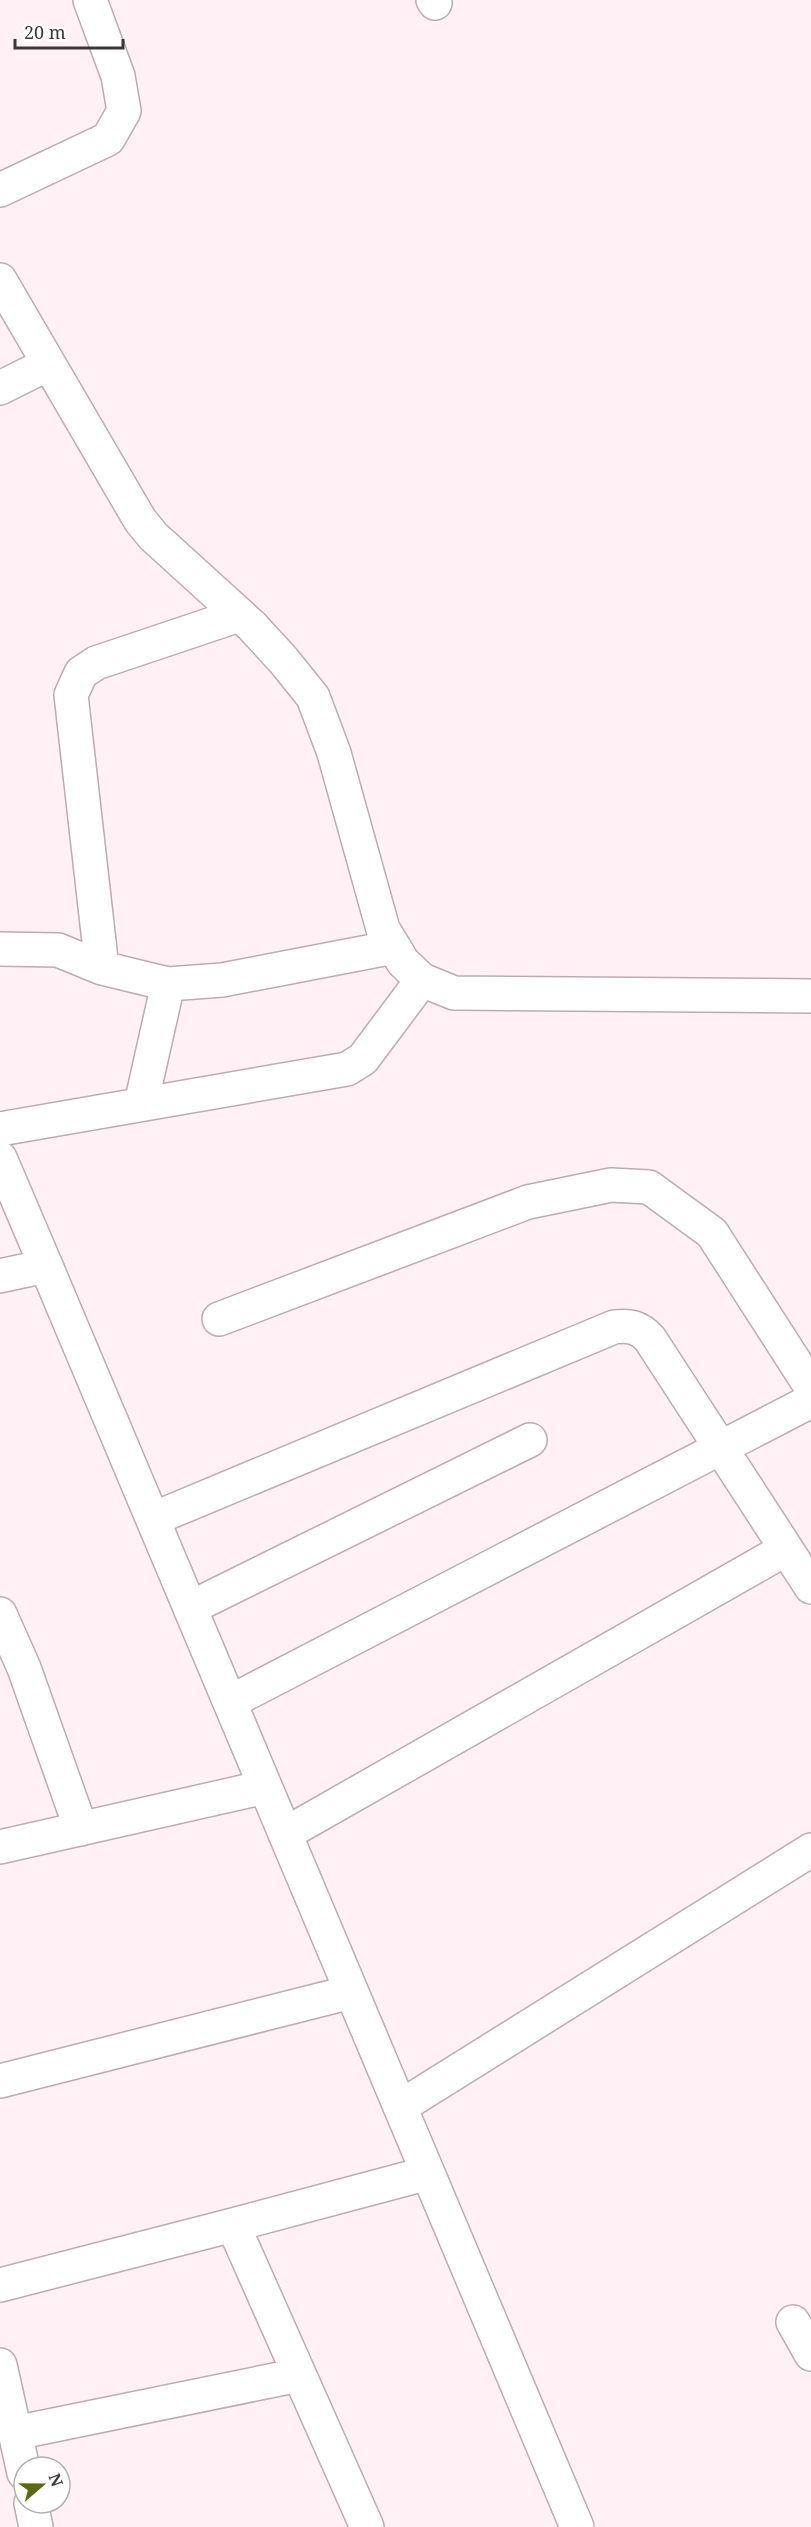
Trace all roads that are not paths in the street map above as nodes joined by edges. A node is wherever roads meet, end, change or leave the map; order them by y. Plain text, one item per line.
1 (90, 0) edge
2 (0, 190) edge
3 (0, 280) edge
4 (48, 364) junction
5 (0, 388) edge
6 (238, 615) junction
7 (394, 947) junction
8 (0, 949) edge
9 (102, 968) junction
10 (422, 980) junction
11 (168, 984) junction
12 (811, 996) edge
13 (141, 1104) junction
14 (0, 1129) edge
15 (0, 1158) edge
16 (46, 1266) junction
17 (0, 1276) edge
18 (219, 1319) dead end
19 (811, 1387) edge
20 (811, 1401) edge
21 (530, 1440) dead end
22 (720, 1449) junction
23 (153, 1519) junction
24 (786, 1549) junction
25 (811, 1587) edge
26 (190, 1608) junction
27 (0, 1614) edge
28 (12, 1671) edge
29 (230, 1702) junction
30 (265, 1787) junction
31 (81, 1828) junction
32 (285, 1834) junction
33 (0, 1846) edge
34 (811, 1850) edge
35 (351, 1992) junction
36 (0, 2081) edge
37 (400, 2107) junction
38 (428, 2173) junction
39 (233, 2225) junction
40 (0, 2285) edge
41 (793, 2322) dead end
42 (811, 2354) edge
43 (0, 2365) edge
44 (299, 2374) junction
45 (15, 2433) junction
46 (20, 2455) edge
47 (367, 2527) edge
48 (577, 2527) edge

1 - 2 street
3 - 4 street
4 - 5 street
4 - 6 street
6 - 7 street
6 - 9 street
7 - 10 street
7 - 11 street
8 - 9 street
9 - 11 street
10 - 12 street
10 - 13 street
11 - 13 street
13 - 14 street
15 - 16 street
16 - 17 street
16 - 23 street
18 - 19 street
20 - 22 street
21 - 26 street
22 - 23 street
22 - 24 street
22 - 29 street
23 - 26 street
24 - 25 street
24 - 32 street
26 - 29 street
27 - 28 street
28 - 31 street
29 - 30 street
30 - 31 street
30 - 32 street
31 - 33 street
32 - 35 street
34 - 37 street
35 - 36 street
35 - 37 street
37 - 38 street
38 - 39 street
38 - 48 street
39 - 40 street
39 - 44 street
41 - 42 street
43 - 45 street
44 - 45 street
44 - 47 street
45 - 46 street

